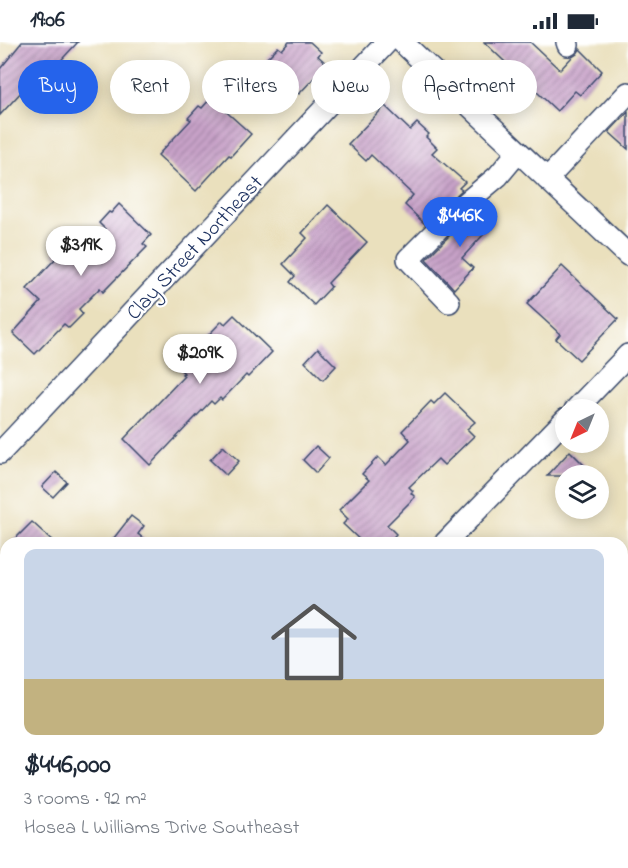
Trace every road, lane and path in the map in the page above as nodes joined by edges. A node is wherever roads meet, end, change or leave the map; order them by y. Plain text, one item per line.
1 (387, 42) edge
2 (402, 42) edge
3 (628, 93) edge
4 (518, 152) junction
5 (547, 179) junction
6 (628, 255) edge
7 (449, 302) dead end
8 (628, 355) edge
9 (586, 399) edge
10 (555, 430) edge
11 (0, 453) edge
12 (450, 537) edge

1 - 11 street, Clay Street Northeast
2 - 4 street
3 - 5 street
4 - 5 street
4 - 7 street
5 - 6 street
8 - 9 street
10 - 12 street

